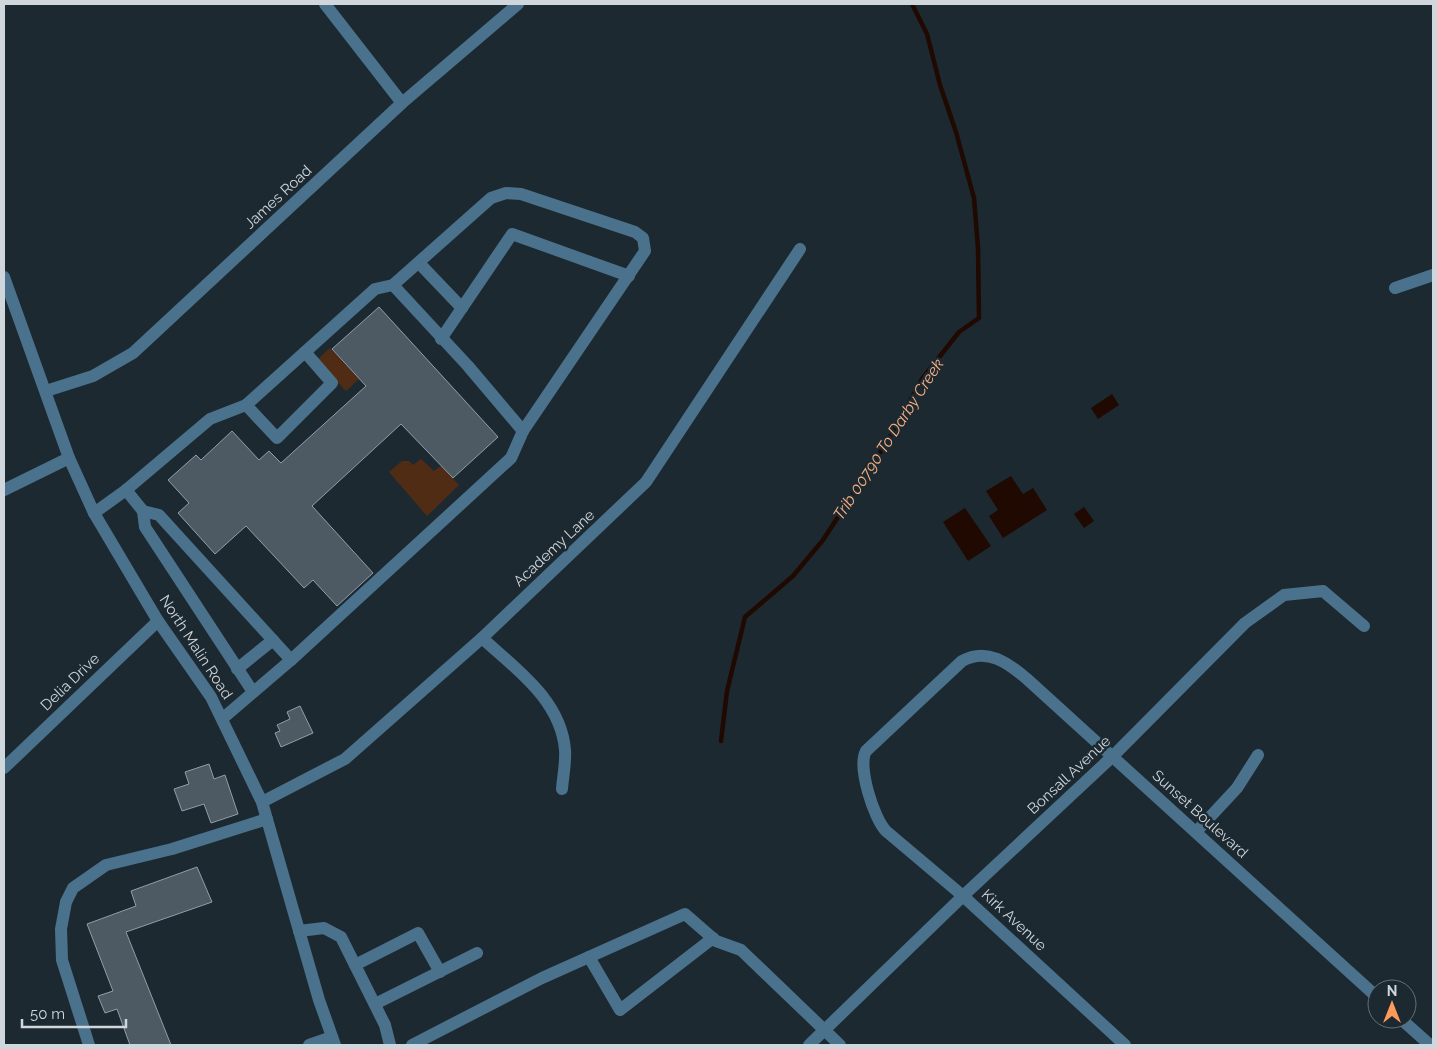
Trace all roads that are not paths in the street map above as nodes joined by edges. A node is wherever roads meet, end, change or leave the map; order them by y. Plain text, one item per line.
1 (325, 4) edge
2 (518, 4) edge
3 (402, 104) junction
4 (800, 249) dead end
5 (419, 263) junction
6 (1433, 275) edge
7 (629, 276) junction
8 (4, 277) edge
9 (393, 286) junction
10 (1394, 288) dead end
11 (462, 308) junction
12 (441, 339) junction
13 (305, 352) junction
14 (46, 391) junction
15 (246, 405) junction
16 (523, 431) junction
17 (69, 458) junction
18 (4, 490) edge
19 (126, 490) junction
20 (143, 511) junction
21 (94, 513) junction
22 (158, 621) junction
23 (1364, 626) dead end
24 (482, 638) junction
25 (273, 640) junction
26 (291, 660) junction
27 (238, 669) junction
28 (253, 692) junction
29 (222, 719) junction
30 (1258, 755) dead end
31 (1113, 756) junction
32 (4, 768) edge
33 (562, 788) dead end
34 (262, 802) junction
35 (267, 819) junction
36 (877, 822) joint
37 (1196, 832) junction
38 (963, 896) junction
39 (299, 931) junction
40 (713, 938) junction
41 (477, 953) dead end
42 (589, 957) junction
43 (355, 965) junction
44 (440, 972) junction
45 (1367, 988) edge
46 (375, 1004) junction
47 (1412, 1029) edge
48 (826, 1030) junction
49 (333, 1041) edge
50 (89, 1045) edge
51 (309, 1045) edge
52 (390, 1045) edge
53 (412, 1045) edge
54 (810, 1045) edge
55 (840, 1045) edge
56 (1125, 1045) edge
57 (1430, 1045) edge

1 - 3 street
2 - 3 street, James Road
3 - 14 street, James Road
4 - 24 street, Academy Lane
5 - 7 street
5 - 9 street
5 - 11 street
6 - 10 street
7 - 11 street
7 - 16 street
8 - 14 street, North Malin Road
9 - 12 street
9 - 13 street
11 - 12 street
12 - 16 street
13 - 15 street
13 - 15 street
14 - 17 street, North Malin Road
15 - 19 street
16 - 26 street
17 - 18 street
17 - 21 street, North Malin Road
19 - 20 street
19 - 21 street
20 - 25 street
20 - 27 street
21 - 22 street, North Malin Road
22 - 29 street, North Malin Road
22 - 32 street, Delia Drive
23 - 31 street, Bonsall Avenue
24 - 33 street
24 - 34 street, Academy Lane
25 - 26 street
25 - 27 street
26 - 28 street
27 - 28 street
28 - 29 street
29 - 34 street, North Malin Road
30 - 37 street
31 - 36 street, Sunset Boulevard
31 - 37 street, Sunset Boulevard
31 - 38 street, Bonsall Avenue
34 - 35 street, North Malin Road
35 - 39 street, North Malin Road
35 - 50 street
36 - 38 street, Kirk Avenue
37 - 45 street, Sunset Boulevard
38 - 48 street, Bonsall Avenue
38 - 56 street, Kirk Avenue
39 - 43 street
39 - 49 street, North Malin Road
40 - 42 street
40 - 42 street
40 - 48 street
41 - 44 street
42 - 53 street
43 - 44 street
43 - 46 street
44 - 46 street
46 - 52 street
47 - 57 street
48 - 54 street, Bonsall Avenue
48 - 55 street
49 - 51 street

